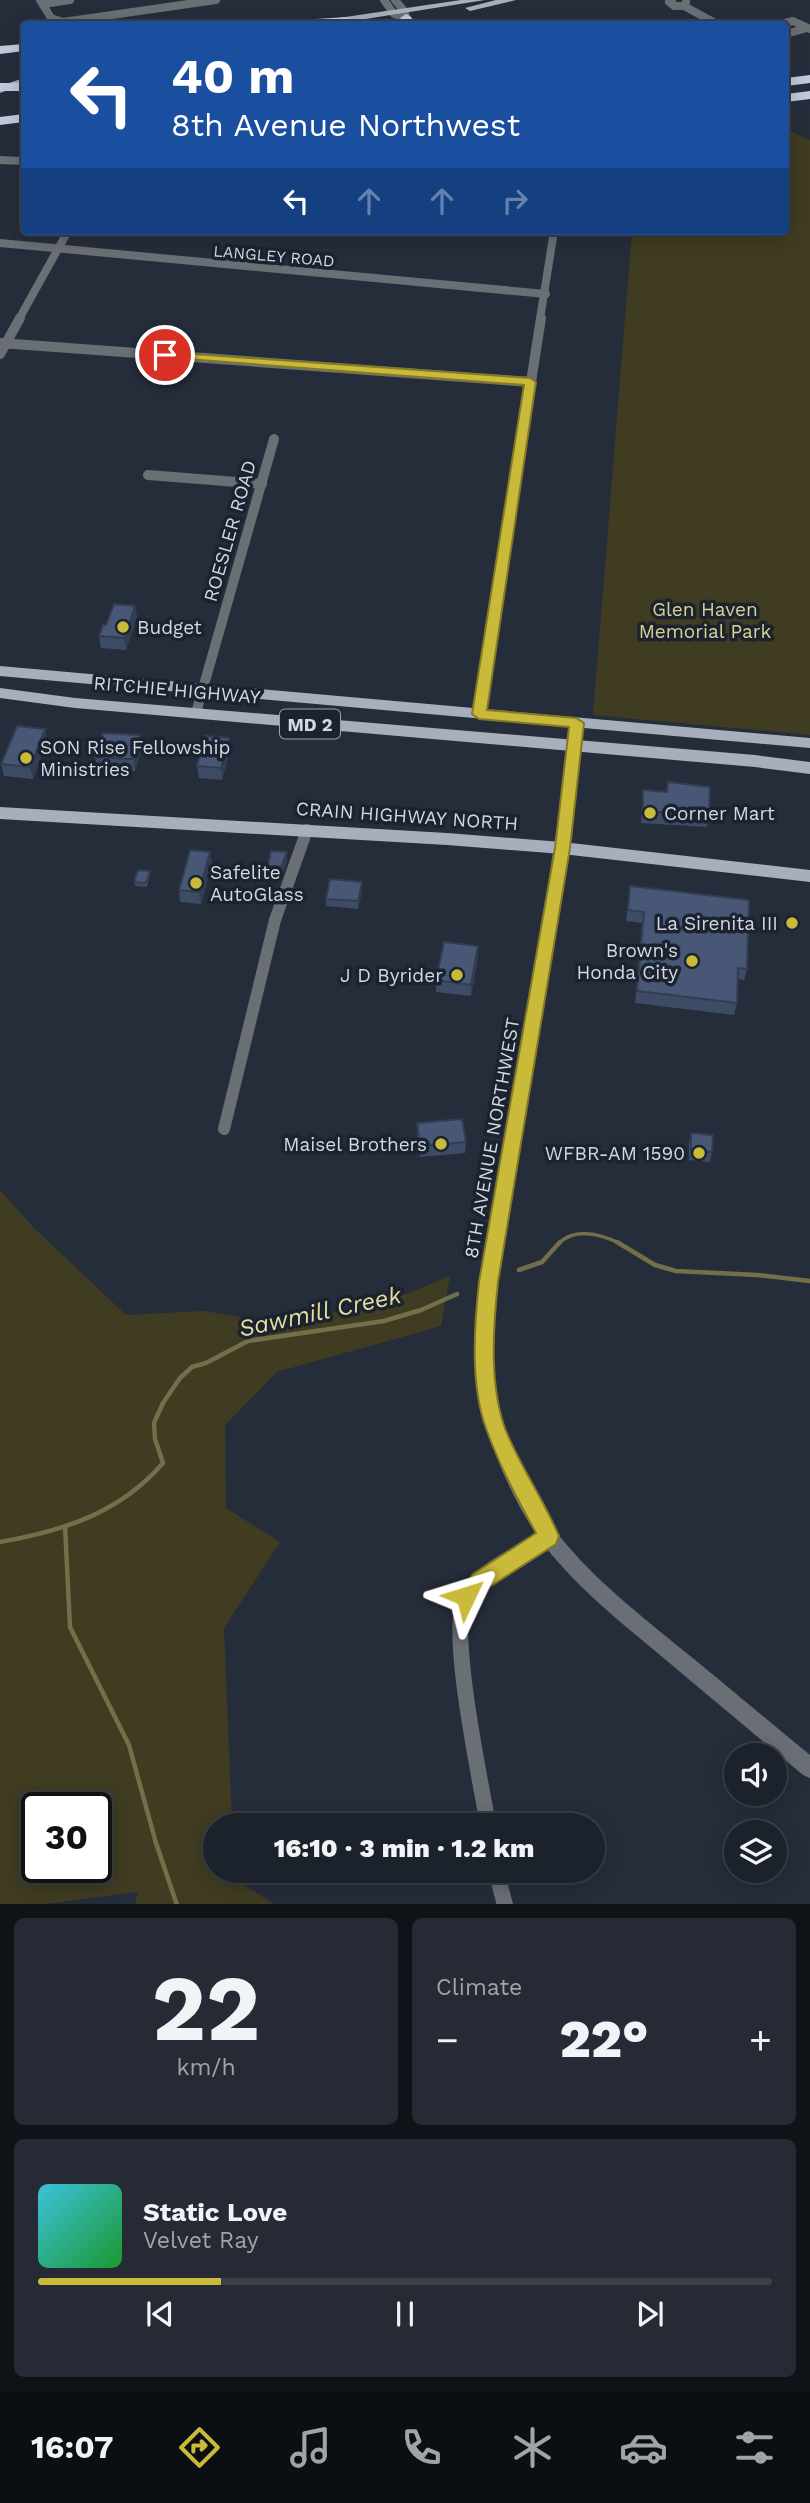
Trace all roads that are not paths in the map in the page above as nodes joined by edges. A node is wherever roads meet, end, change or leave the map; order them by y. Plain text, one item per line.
1 (70, 0) edge
2 (216, 0) edge
3 (384, 0) edge
4 (395, 0) edge
5 (480, 0) edge
6 (511, 0) edge
7 (672, 0) edge
8 (41, 2) edge
9 (683, 3) edge
10 (394, 14) junction
11 (407, 18) edge
12 (347, 20) junction
13 (60, 21) edge
14 (70, 21) edge
15 (335, 21) edge
16 (340, 21) edge
17 (385, 21) edge
18 (713, 21) edge
19 (789, 22) edge
20 (808, 28) edge
21 (789, 33) edge
22 (21, 48) edge
23 (0, 50) edge
24 (0, 74) edge
25 (21, 74) edge
26 (21, 76) edge
27 (810, 79) edge
28 (21, 82) edge
29 (789, 82) edge
30 (0, 86) edge
31 (21, 87) edge
32 (810, 95) edge
33 (789, 98) edge
34 (21, 118) edge
35 (0, 121) edge
36 (0, 160) edge
37 (21, 161) edge
38 (66, 235) edge
39 (553, 235) edge
40 (0, 243) edge
41 (57, 249) junction
42 (546, 294) junction
43 (3, 343) edge
44 (0, 354) edge
45 (530, 382) junction
46 (275, 439) dead end
47 (148, 475) dead end
48 (262, 484) junction
49 (0, 671) edge
50 (203, 689) junction
51 (0, 693) edge
52 (196, 713) junction
53 (479, 714) junction
54 (576, 723) junction
55 (810, 743) edge
56 (574, 747) junction
57 (810, 768) edge
58 (0, 813) edge
59 (307, 830) junction
60 (562, 848) junction
61 (810, 876) edge
62 (225, 1129) dead end
63 (549, 1536) junction
64 (810, 1768) edge
65 (486, 1813) edge
66 (499, 1883) edge
67 (505, 1904) edge

1 - 8 street
2 - 14 street
3 - 10 street
4 - 11 street
5 - 11 main road
6 - 11 main road
7 - 9 street
8 - 13 street
9 - 18 street
10 - 11 main road
10 - 12 main road
11 - 17 main road
12 - 15 highway
12 - 16 main road
19 - 20 street
20 - 21 street
22 - 23 highway
24 - 25 highway
26 - 30 main road
27 - 29 highway
28 - 30 main road
30 - 31 highway
32 - 33 highway
34 - 35 highway
36 - 37 street
38 - 41 street
39 - 42 street
40 - 41 street, LANGLEY ROAD
41 - 42 street, LANGLEY ROAD
41 - 43 street
42 - 45 street
43 - 44 street
43 - 45 street
45 - 53 street
46 - 48 street, ROESLER ROAD
47 - 48 street
48 - 50 street, ROESLER ROAD
49 - 50 main road, RITCHIE HIGHWAY / MD 2
50 - 52 street, ROESLER ROAD
50 - 53 main road, RITCHIE HIGHWAY / MD 2
51 - 52 main road, RITCHIE HIGHWAY / MD 2
52 - 56 main road, RITCHIE HIGHWAY / MD 2
53 - 54 main road, RITCHIE HIGHWAY / MD 2
54 - 55 main road, RITCHIE HIGHWAY / MD 2
54 - 56 street, 8TH AVENUE NORTHWEST
56 - 57 main road, RITCHIE HIGHWAY / MD 2
56 - 60 street, 8TH AVENUE NORTHWEST
58 - 59 main road, CRAIN HIGHWAY NORTH
59 - 60 main road, CRAIN HIGHWAY NORTH
59 - 62 street
60 - 61 main road, CRAIN HIGHWAY NORTH
60 - 63 street, 8TH AVENUE NORTHWEST
63 - 64 street, 8TH AVENUE NORTHWEST
63 - 65 street
66 - 67 street

